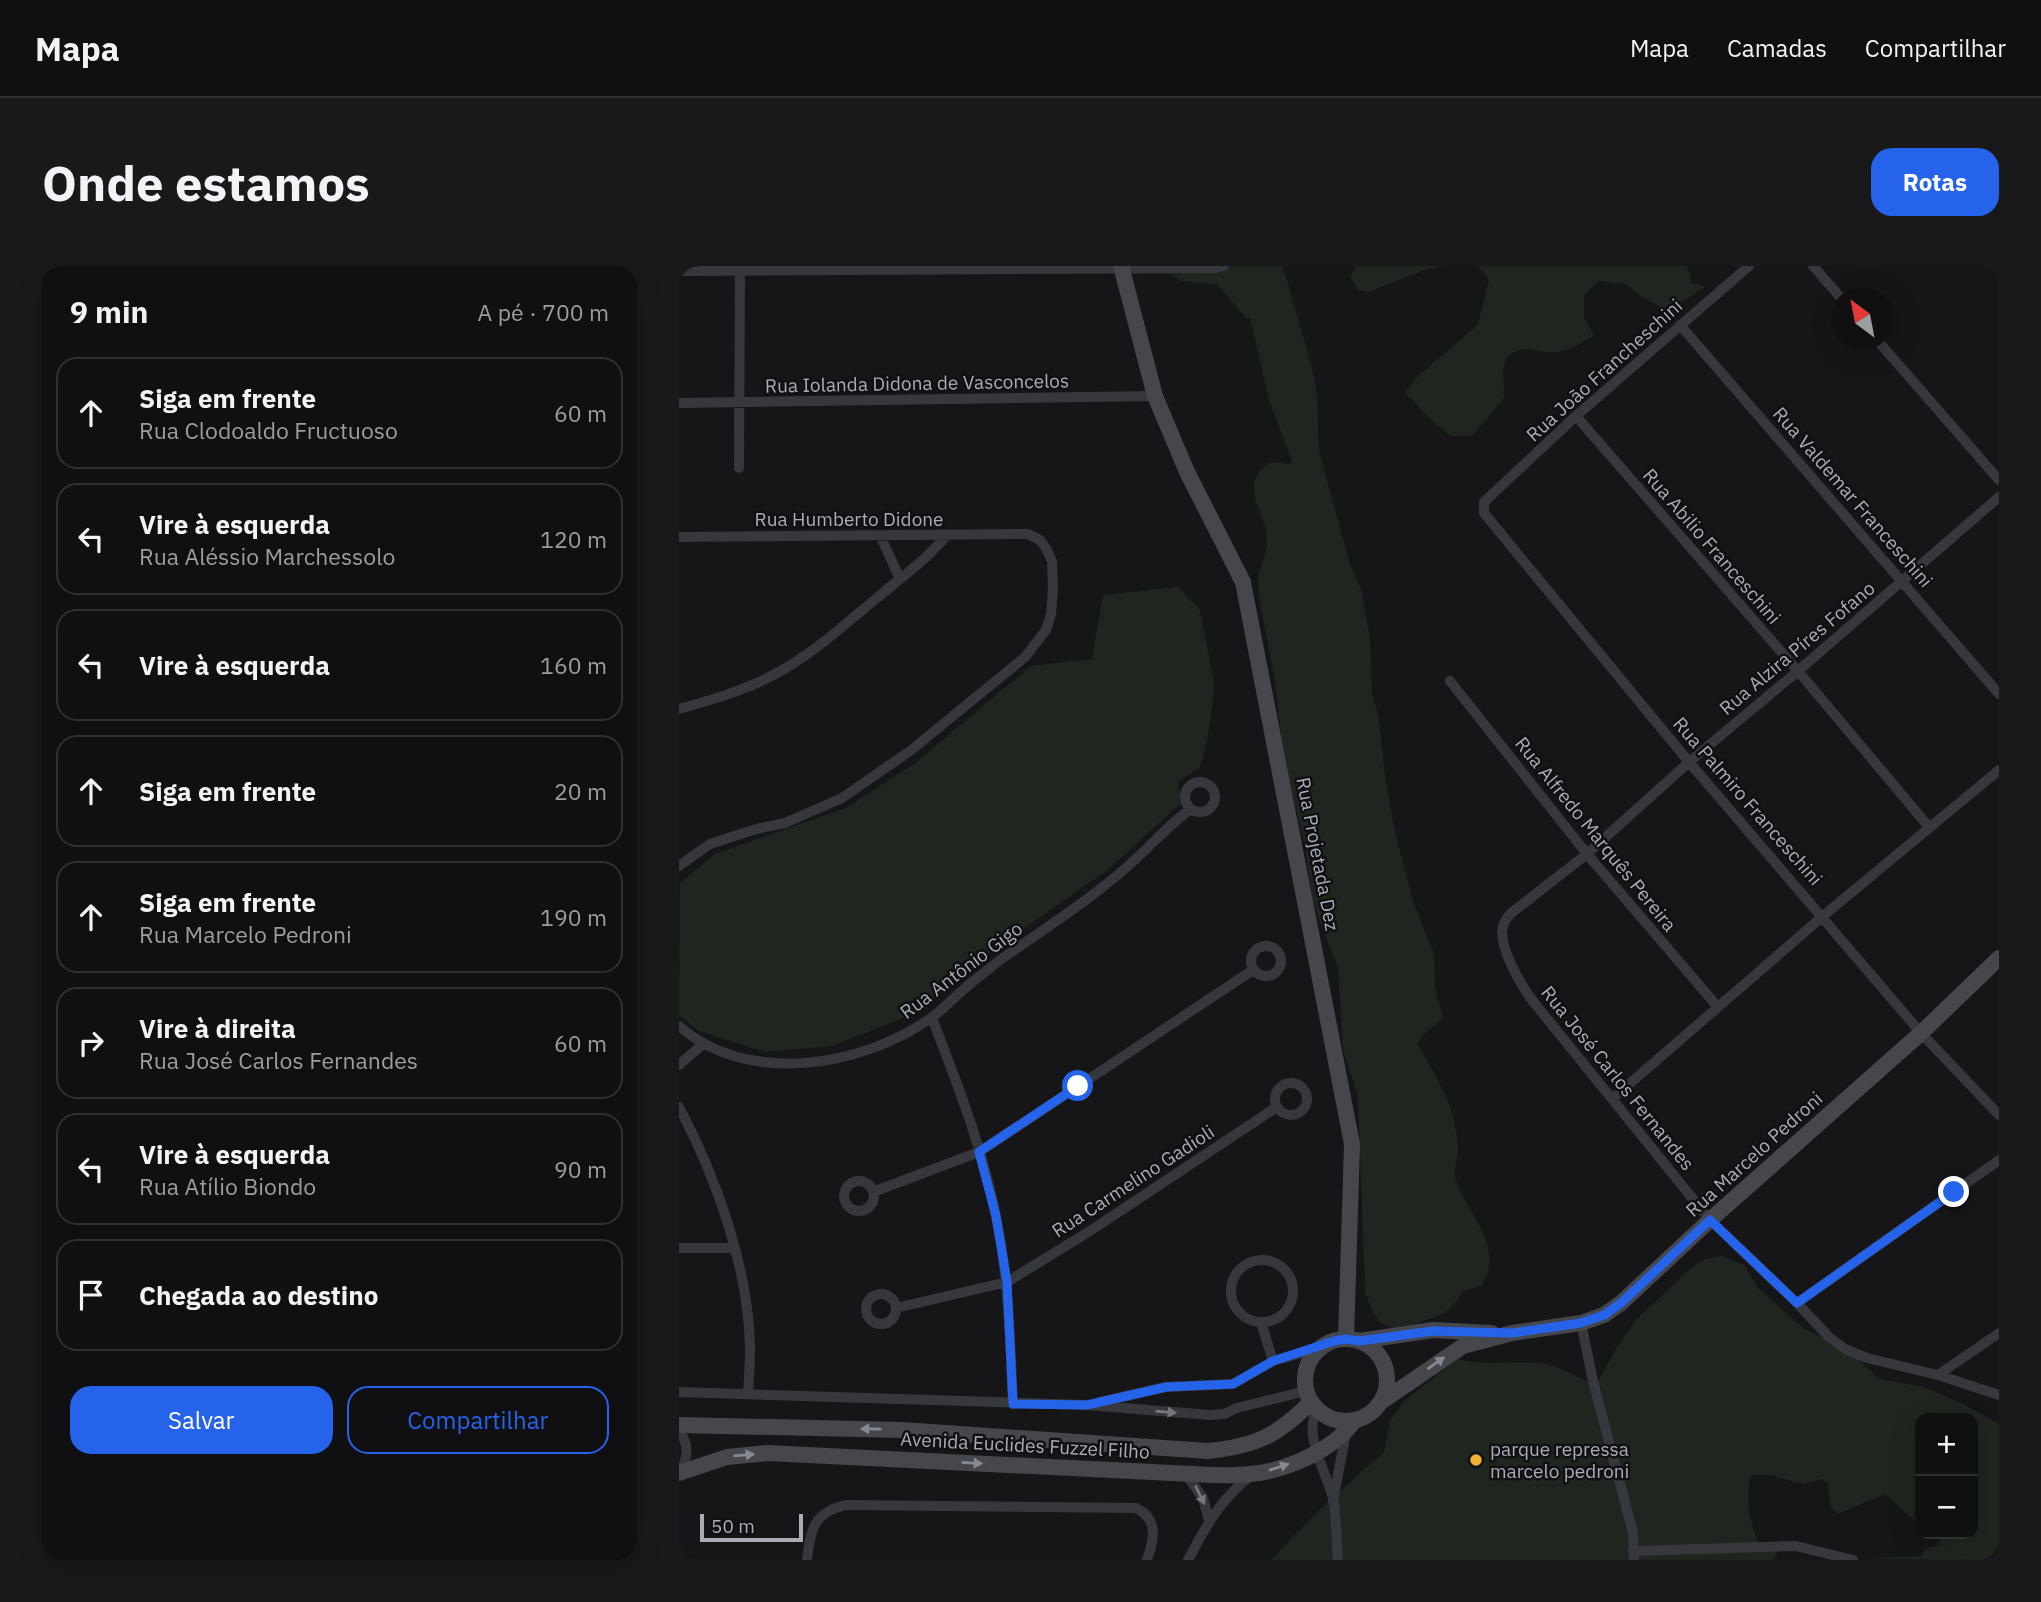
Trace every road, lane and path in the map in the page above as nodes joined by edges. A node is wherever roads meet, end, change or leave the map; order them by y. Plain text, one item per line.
1 (1224, 266) edge
2 (1749, 266) edge
3 (1814, 266) edge
4 (1121, 267) edge
5 (740, 269) edge
6 (679, 271) edge
7 (1832, 287) edge
8 (1680, 324) junction
9 (1886, 350) edge
10 (1155, 396) junction
11 (679, 403) edge
12 (740, 403) junction
13 (1576, 416) junction
14 (739, 468) dead end
15 (1999, 480) edge
16 (1999, 497) edge
17 (1485, 502) joint
18 (946, 536) junction
19 (679, 537) edge
20 (881, 537) junction
21 (900, 579) junction
22 (1903, 581) junction
23 (1798, 671) junction
24 (1450, 681) dead end
25 (1999, 694) edge
26 (679, 709) edge
27 (1689, 762) junction
28 (1999, 770) edge
29 (1191, 809) dead end
30 (1929, 827) junction
31 (1587, 854) junction
32 (679, 866) edge
33 (1823, 916) junction
34 (1504, 942) joint
35 (1999, 958) edge
36 (1253, 970) dead end
37 (1717, 1006) junction
38 (932, 1018) junction
39 (679, 1026) edge
40 (1921, 1033) junction
41 (703, 1044) junction
42 (679, 1065) edge
43 (1612, 1099) junction
44 (679, 1107) edge
45 (1277, 1107) dead end
46 (1999, 1115) edge
47 (979, 1152) junction
48 (1999, 1160) edge
49 (873, 1192) dead end
50 (1710, 1220) junction
51 (679, 1248) edge
52 (734, 1248) junction
53 (1007, 1282) junction
54 (1797, 1303) junction
55 (896, 1308) dead end
56 (1261, 1322) junction
57 (1581, 1323) junction
58 (1999, 1332) edge
59 (1512, 1333) junction
60 (1353, 1340) junction
61 (1323, 1347) junction
62 (1273, 1361) junction
63 (1938, 1375) junction
64 (1233, 1384) junction
65 (679, 1392) edge
66 (748, 1394) junction
67 (1999, 1395) edge
68 (1312, 1401) junction
69 (1381, 1402) junction
70 (1013, 1404) junction
71 (1087, 1405) junction
72 (1237, 1408) junction
73 (1351, 1426) junction
74 (679, 1428) edge
75 (1317, 1452) junction
76 (679, 1473) edge
77 (1185, 1473) junction
78 (1251, 1474) junction
79 (1333, 1500) junction
80 (1209, 1521) junction
81 (1634, 1556) edge
82 (807, 1560) edge
83 (1147, 1560) edge
84 (1188, 1560) edge
85 (1338, 1560) edge
86 (1853, 1560) edge

1 - 4 street
2 - 8 street, Rua João Francheschini
3 - 7 street
4 - 5 street
4 - 10 street, Rua Projetada Dez
5 - 6 street
5 - 12 street
8 - 13 street, Rua João Francheschini
8 - 22 street, Rua Valdemar Franceschini
9 - 15 street
10 - 12 street, Rua Iolanda Didona de Vasconcelos
10 - 60 street, Rua Projetada Dez
11 - 12 street, Rua Iolanda Didona de Vasconcelos
12 - 14 street
13 - 17 street, Rua João Francheschini
13 - 23 street, Rua Abilio Franceschini
16 - 22 street, Rua Alzira Píres Fofano
17 - 27 street, Rua Palmiro Franceschini
18 - 20 street, Rua Humberto Didone
18 - 21 street
18 - 32 street, Rua Humberto Didone
19 - 20 street, Rua Humberto Didone
20 - 21 street
21 - 26 street
22 - 23 street, Rua Alzira Píres Fofano
22 - 25 street, Rua Valdemar Franceschini
23 - 27 street, Rua Alzira Píres Fofano
23 - 30 street, Rua Abilio Franceschini
24 - 31 street, Rua Alfredo Marquês Pereira
27 - 31 street, Rua Alzira Píres Fofano
27 - 33 street, Rua Palmiro Franceschini
28 - 30 street
29 - 38 street, Rua Antônio Gigo
30 - 33 street
31 - 34 street, Rua Alzira Píres Fofano
31 - 37 street, Rua Alfredo Marquês Pereira
33 - 37 street
33 - 40 street, Rua Palmiro Franceschini
34 - 43 street, Rua José Carlos Fernandes
35 - 40 street, Rua Marcelo Pedroni
36 - 47 street
37 - 43 street
38 - 41 street, Rua Antônio Gigo
38 - 47 street
39 - 41 street, Rua Antônio Gigo
40 - 46 street, Rua Palmiro Franceschini
40 - 50 street, Rua Marcelo Pedroni
41 - 42 street
43 - 50 street, Rua José Carlos Fernandes
44 - 52 street
45 - 53 street, Rua Carmelino Gadioli
47 - 49 street
47 - 53 street
48 - 54 street
50 - 54 street, Rua José Carlos Fernandes
50 - 57 street, Rua Marcelo Pedroni
51 - 52 street
52 - 66 street
53 - 55 street, Rua Carmelino Gadioli
53 - 70 street
54 - 63 street, Rua José Carlos Fernandes
56 - 56 street
56 - 62 street
57 - 59 street, Rua Marcelo Pedroni
57 - 81 street
58 - 63 street
59 - 60 street, Rua Marcelo Pedroni
69 -> 59 street, Rua Marcelo Pedroni
60 - 61 street
60 - 69 street
61 - 62 street
61 - 68 street
62 - 64 street
63 - 67 street, Rua José Carlos Fernandes
64 - 71 street
64 - 72 street
65 - 66 street
66 - 70 street
68 - 72 street
68 - 73 street
68 -> 74 street, Avenida Euclides Fuzzel Filho
68 - 75 street
69 - 73 street
70 - 71 street
71 -> 72 street
73 - 75 street, Avenida Euclides Fuzzel Filho
73 - 79 street
74 - 76 street
78 -> 75 street, Avenida Euclides Fuzzel Filho
75 - 79 street
76 -> 77 street, Avenida Euclides Fuzzel Filho
77 - 78 street, Avenida Euclides Fuzzel Filho
77 -> 80 street
78 - 80 street
79 - 85 street
80 - 84 street
81 - 86 street
82 - 83 street

